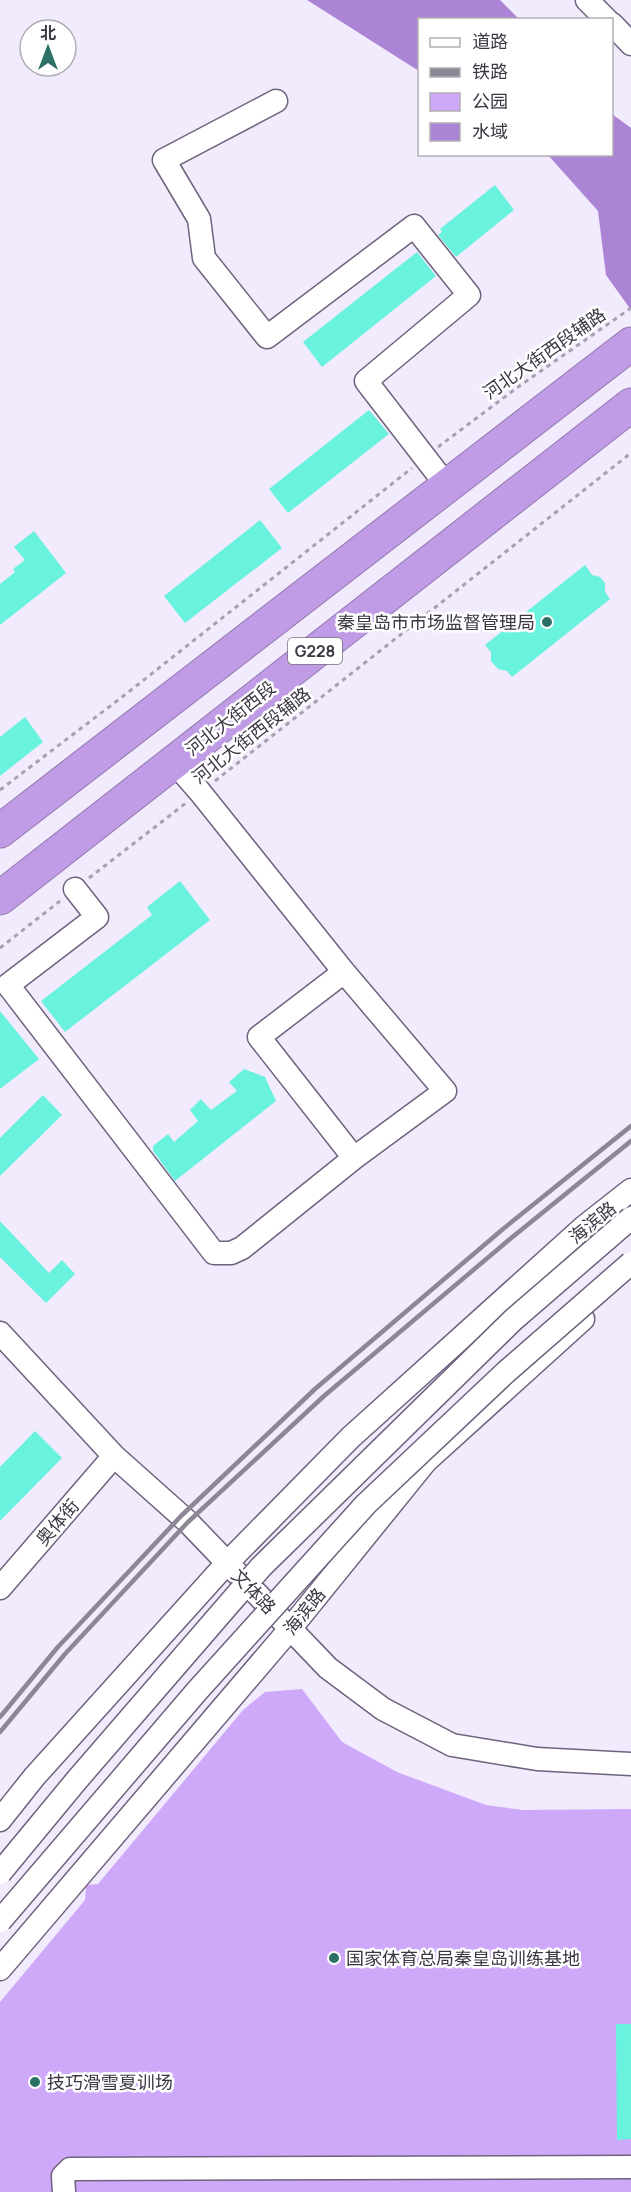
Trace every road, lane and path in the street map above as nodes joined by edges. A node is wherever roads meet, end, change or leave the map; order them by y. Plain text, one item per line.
1 (587, 0) edge
2 (605, 18) edge
3 (613, 25) edge
4 (631, 44) edge
5 (276, 101) dead end
6 (631, 308) edge
7 (626, 336) edge
8 (631, 405) edge
9 (631, 453) edge
10 (425, 457) junction
11 (447, 486) junction
12 (174, 762) junction
13 (0, 790) edge
14 (200, 792) junction
15 (0, 831) edge
16 (75, 889) junction
17 (0, 898) edge
18 (0, 948) edge
19 (344, 972) junction
20 (354, 1158) junction
21 (631, 1190) edge
22 (631, 1218) edge
23 (631, 1263) edge
24 (631, 1276) edge
25 (0, 1333) edge
26 (114, 1456) junction
27 (227, 1563) junction
28 (0, 1588) edge
29 (290, 1629) junction
30 (631, 1764) edge
31 (0, 1820) edge
32 (0, 1873) edge
33 (0, 1922) edge
34 (0, 1969) edge
35 (631, 2167) edge
36 (64, 2192) edge

1 - 2 street
3 - 4 street
5 - 10 street
6 - 7 path, 河北大街西段辅路
7 - 10 path, 河北大街西段辅路
7 - 11 highway, G228
8 - 12 highway, 河北大街西段 / G228
9 - 14 path, 河北大街西段辅路
10 - 11 street
10 - 13 path, 河北大街西段辅路
11 - 15 highway, G228
12 - 14 street
12 - 17 highway, 河北大街西段 / G228
14 - 16 path, 河北大街西段辅路
14 - 19 street
16 - 18 path, 河北大街西段辅路
16 - 20 street
19 - 20 street
19 - 20 street
21 - 27 street, 海滨路
22 - 32 street, 海滨路, bridge
23 - 33 street, 海滨路, bridge
24 - 29 street, 海滨路
25 - 26 street, 文体路
26 - 27 street, 文体路
26 - 28 street, 奥体街
27 - 29 street, 文体路
27 - 31 street, 海滨路
29 - 30 street, 文体路
29 - 34 street, 海滨路
35 - 36 street

